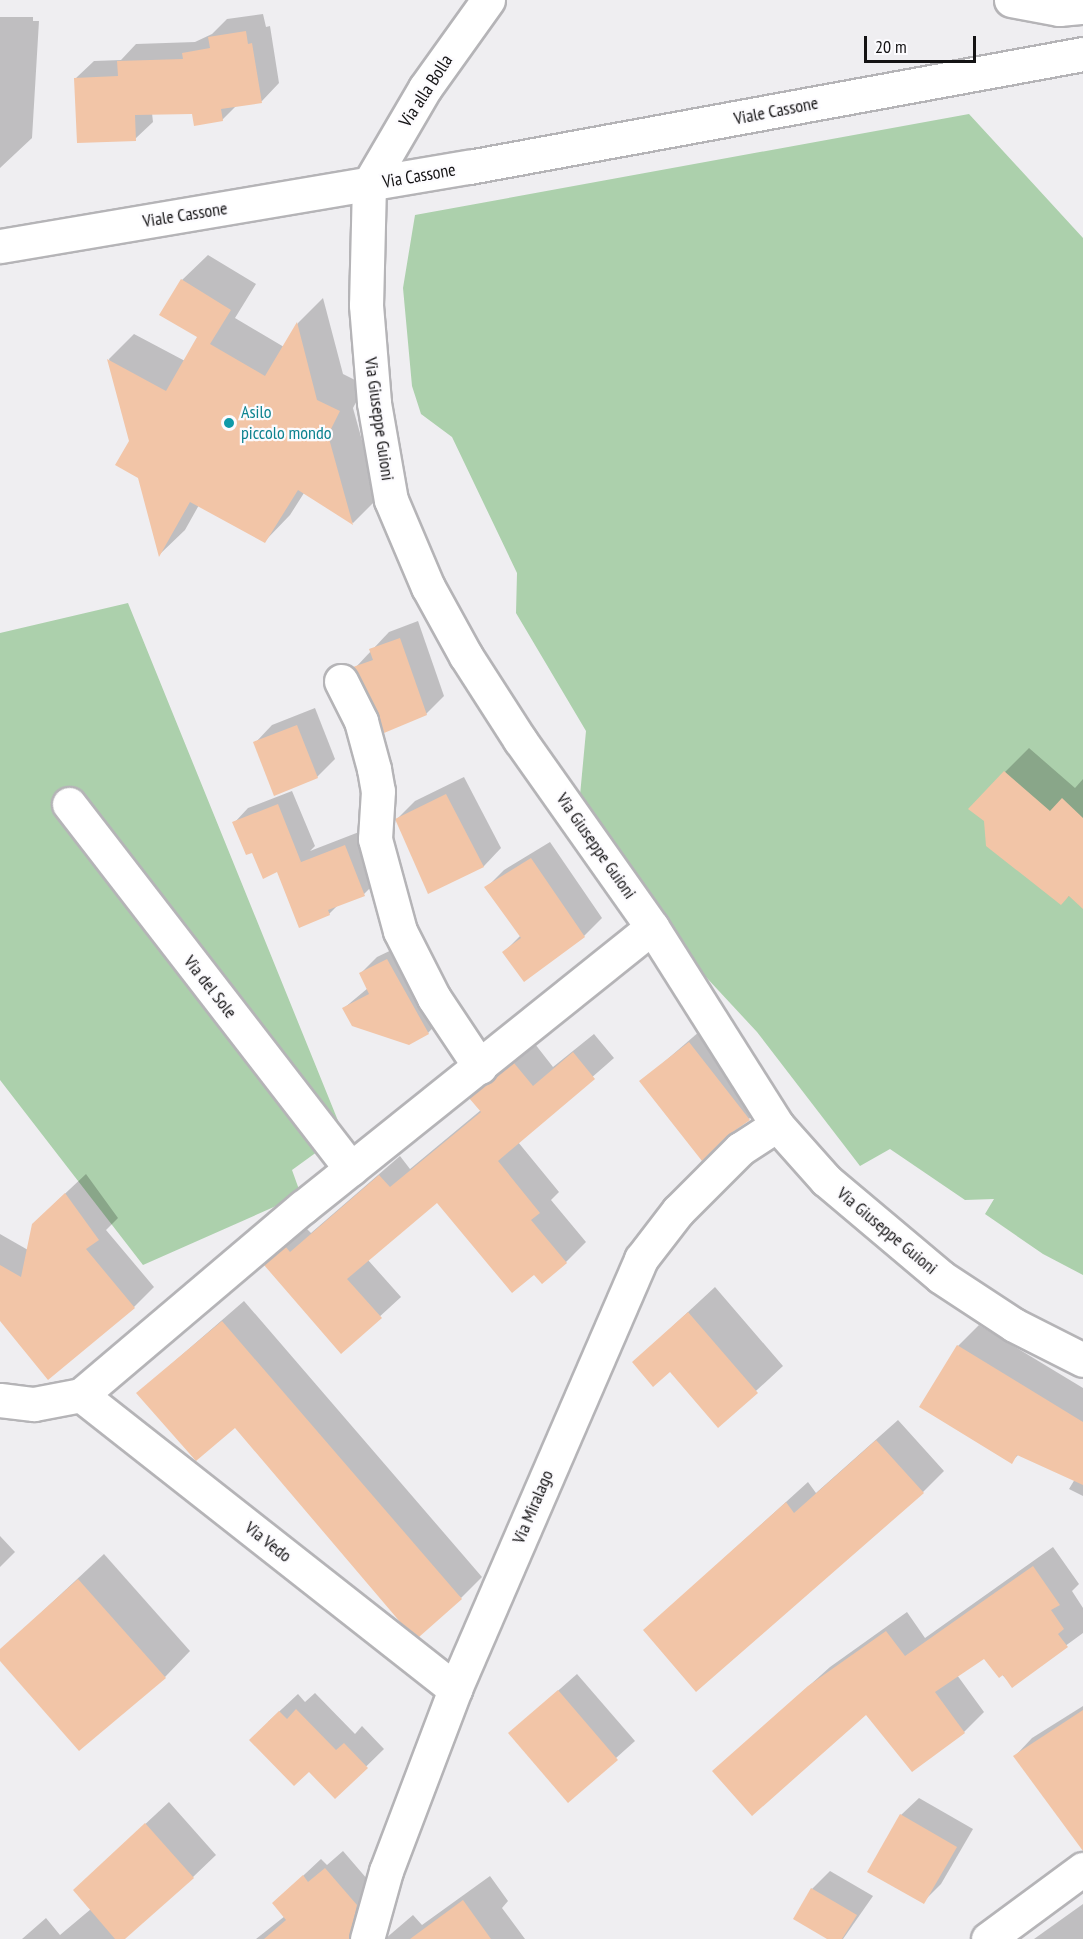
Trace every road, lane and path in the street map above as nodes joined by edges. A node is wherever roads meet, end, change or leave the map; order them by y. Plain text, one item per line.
1 (488, 0) edge
2 (1011, 0) edge
3 (1083, 7) edge
4 (1083, 54) edge
5 (469, 167) joint
6 (369, 184) junction
7 (0, 246) edge
8 (340, 681) dead end
9 (69, 804) dead end
10 (652, 927) junction
11 (480, 1068) junction
12 (777, 1125) junction
13 (351, 1169) junction
14 (1083, 1360) edge
15 (81, 1395) junction
16 (0, 1400) edge
17 (454, 1689) junction
18 (1083, 1869) edge
19 (367, 1939) edge
20 (988, 1939) edge

1 - 6 street, Via alla Bolla
2 - 3 street
4 - 5 street, Viale Cassone
5 - 6 street, Via Cassone
6 - 7 street, Viale Cassone
6 - 10 street, Via Giuseppe Guioni
8 - 11 street
9 - 13 street, Via del Sole
10 - 11 street
10 - 12 street, Via Giuseppe Guioni
11 - 13 street
12 - 14 street, Via Giuseppe Guioni
12 - 17 street, Via Miralago
13 - 15 street
15 - 16 street
15 - 17 street, Via Vedo
17 - 19 street, Via Miralago
18 - 20 street

